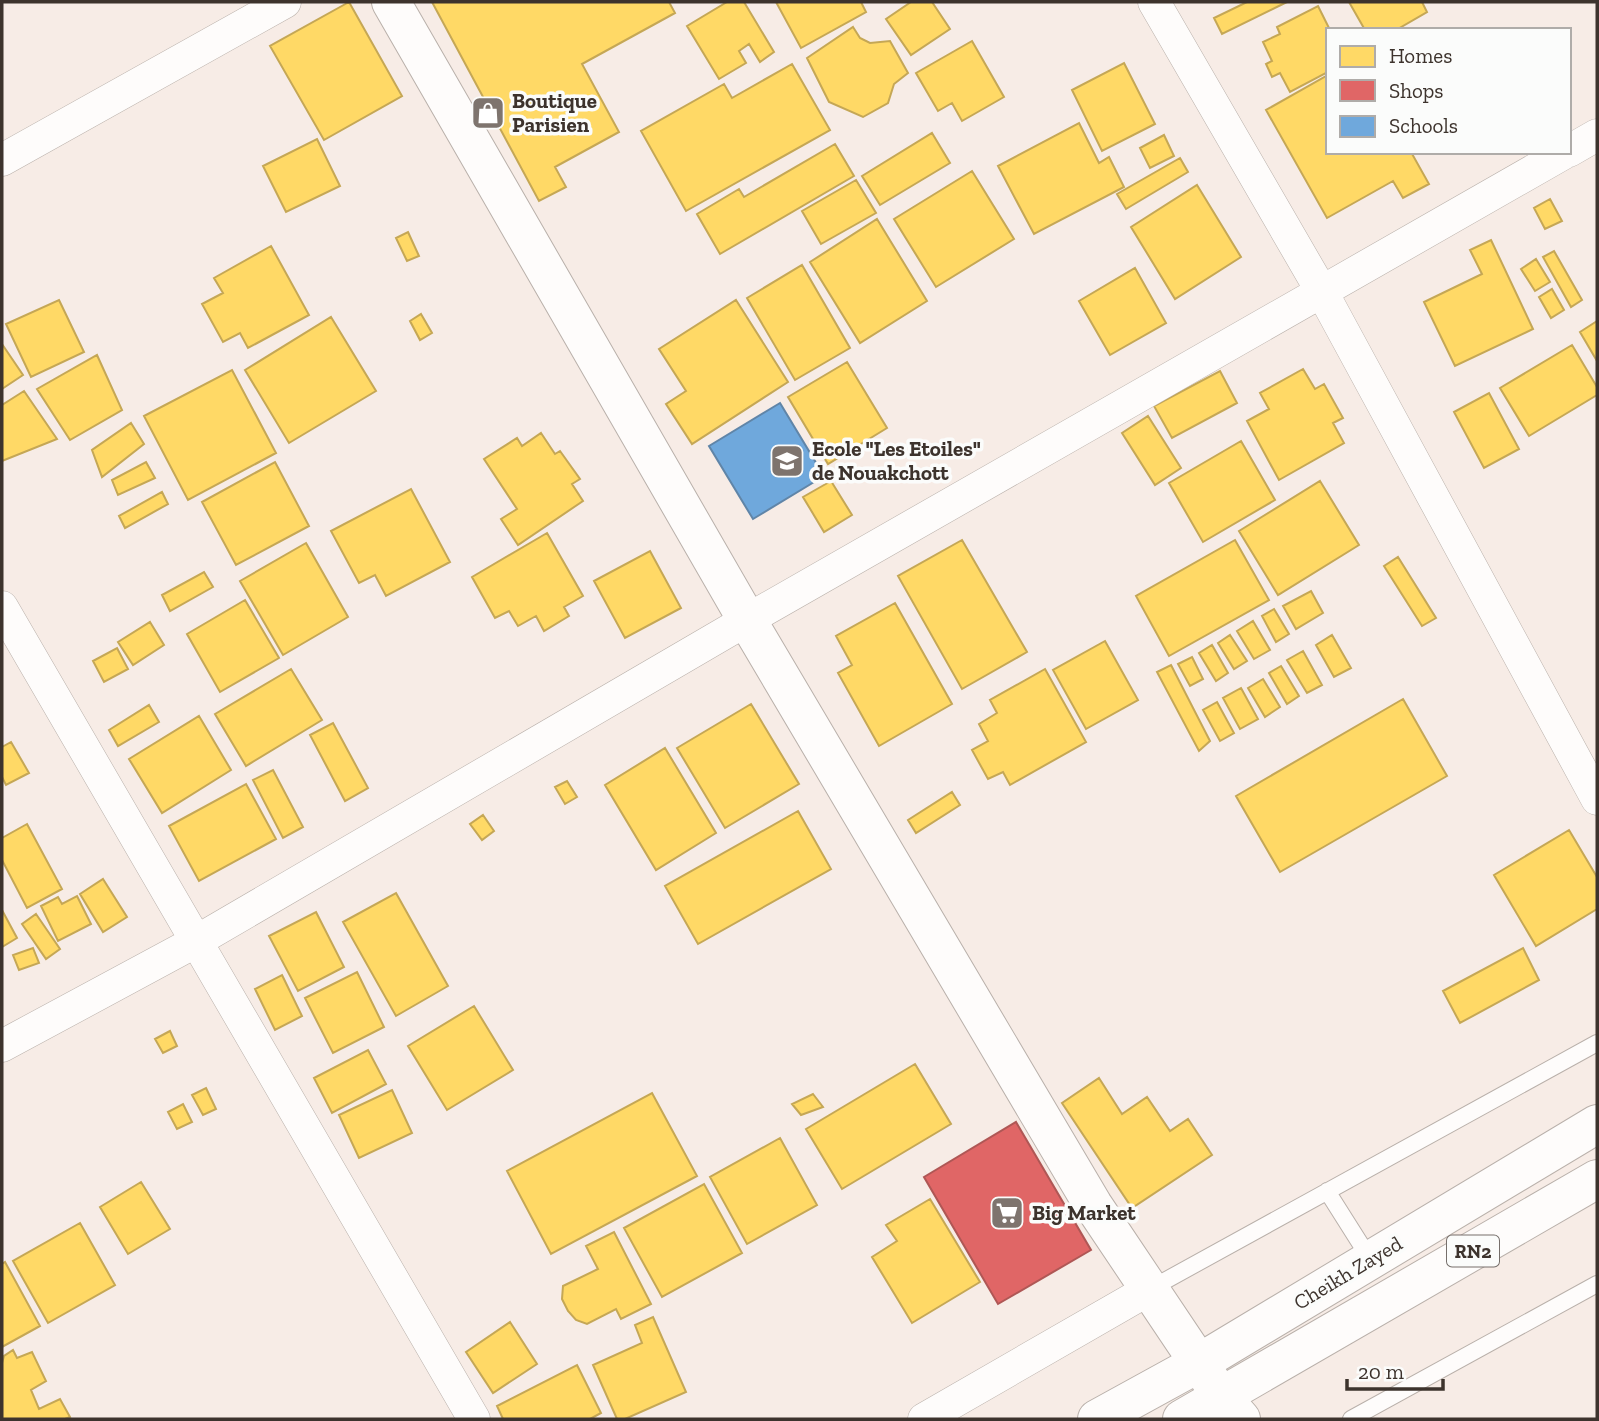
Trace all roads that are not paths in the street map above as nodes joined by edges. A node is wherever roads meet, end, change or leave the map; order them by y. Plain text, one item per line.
1 (285, 2) edge
2 (391, 2) edge
3 (1154, 2) edge
4 (1597, 135) edge
5 (1571, 149) edge
6 (1563, 154) edge
7 (2, 160) edge
8 (1322, 292) junction
9 (2, 607) edge
10 (747, 620) junction
11 (1597, 799) edge
12 (195, 942) junction
13 (1597, 1043) edge
14 (2, 1046) edge
15 (1597, 1124) edge
16 (1597, 1179) edge
17 (1327, 1191) junction
18 (1370, 1259) junction
19 (1597, 1284) edge
20 (1150, 1289) junction
21 (1199, 1363) junction
22 (1231, 1408) edge
23 (474, 1419) edge
24 (924, 1419) edge
25 (1097, 1419) edge
26 (1182, 1419) edge
27 (1351, 1419) edge

1 - 7 street
2 - 10 main road
3 - 8 street
4 - 5 street
6 - 8 street
8 - 10 street
8 - 11 street
9 - 12 street
10 - 12 street
10 - 20 main road
12 - 14 street
12 - 23 street
13 - 17 lane
15 - 18 main road, Cheikh Zayed / RN2
16 - 22 main road, Cheikh Zayed / RN2
17 - 18 lane
17 - 20 lane
18 - 21 main road, Cheikh Zayed / RN2
19 - 27 lane
20 - 21 main road
20 - 24 street
21 - 22 main road
21 - 25 main road, Cheikh Zayed / RN2
22 - 26 main road, Cheikh Zayed / RN2

